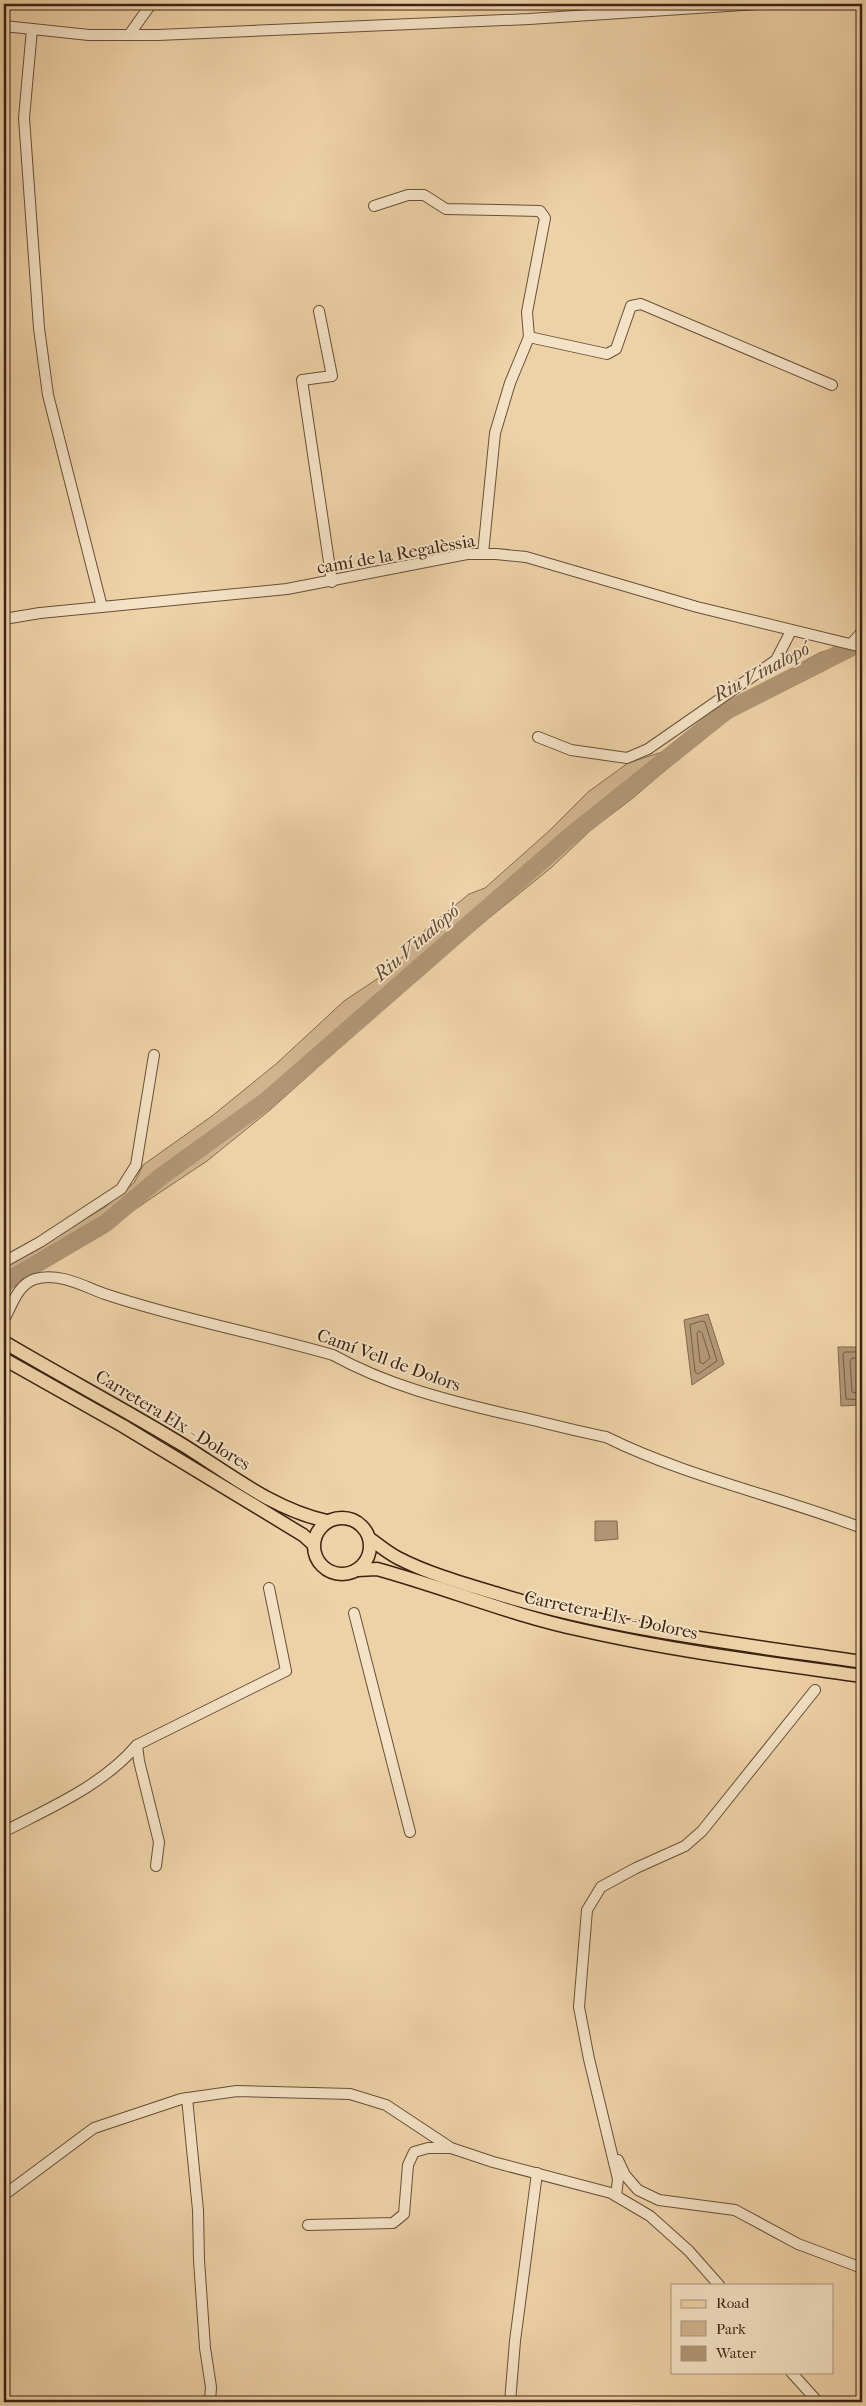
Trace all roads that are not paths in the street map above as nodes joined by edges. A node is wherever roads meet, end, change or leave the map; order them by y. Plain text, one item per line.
1 (151, 4) edge
2 (758, 4) edge
3 (4, 26) edge
4 (32, 28) junction
5 (130, 35) junction
6 (374, 206) dead end
7 (319, 311) dead end
8 (529, 337) junction
9 (832, 385) dead end
10 (483, 554) junction
11 (332, 582) junction
12 (102, 607) junction
13 (4, 619) edge
14 (791, 631) junction
15 (862, 632) edge
16 (847, 643) junction
17 (862, 647) edge
18 (538, 737) dead end
19 (154, 1055) dead end
20 (4, 1262) edge
21 (6, 1316) dead end
22 (4, 1342) edge
23 (4, 1359) edge
24 (327, 1521) junction
25 (862, 1528) edge
26 (370, 1539) junction
27 (313, 1544) junction
28 (357, 1570) junction
29 (268, 1588) dead end
30 (354, 1613) dead end
31 (862, 1662) edge
32 (862, 1676) edge
33 (815, 1690) dead end
34 (137, 1744) junction
35 (4, 1825) edge
36 (410, 1832) dead end
37 (156, 1866) dead end
38 (187, 2098) junction
39 (608, 2138) junction
40 (451, 2148) junction
41 (537, 2174) junction
42 (4, 2195) edge
43 (616, 2196) junction
44 (308, 2225) dead end
45 (862, 2268) edge
46 (718, 2284) edge
47 (793, 2374) edge
48 (210, 2402) edge
49 (510, 2402) edge
50 (818, 2402) edge

1 - 5 street
2 - 5 street
3 - 4 street
4 - 5 street
4 - 12 street
6 - 8 street
7 - 11 street
8 - 9 street
8 - 10 street
10 - 11 street, camí de la Regalèssia
10 - 14 street, camí de la Regalèssia
11 - 12 street, camí de la Regalèssia
12 - 13 street, camí de la Regalèssia
14 - 16 street, camí de la Regalèssia
14 - 18 street
15 - 16 street
16 - 17 street, camí de la Regalèssia
19 - 20 street
21 - 25 street, Camí Vell de Dolors
22 - 24 main road, Carretera Elx - Dolores
23 - 27 main road, Carretera Elx - Dolores
24 - 26 main road
24 - 27 main road
26 - 28 main road
26 - 31 main road, Carretera Elx - Dolores
27 - 28 main road
28 - 32 main road, Carretera Elx - Dolores
29 - 34 street
30 - 36 street
33 - 39 street
34 - 35 street
34 - 37 street
38 - 40 street
38 - 42 street
38 - 48 street
39 - 43 street
39 - 45 street
40 - 41 street
40 - 44 street
41 - 43 street
41 - 49 street
43 - 46 street
47 - 50 street

